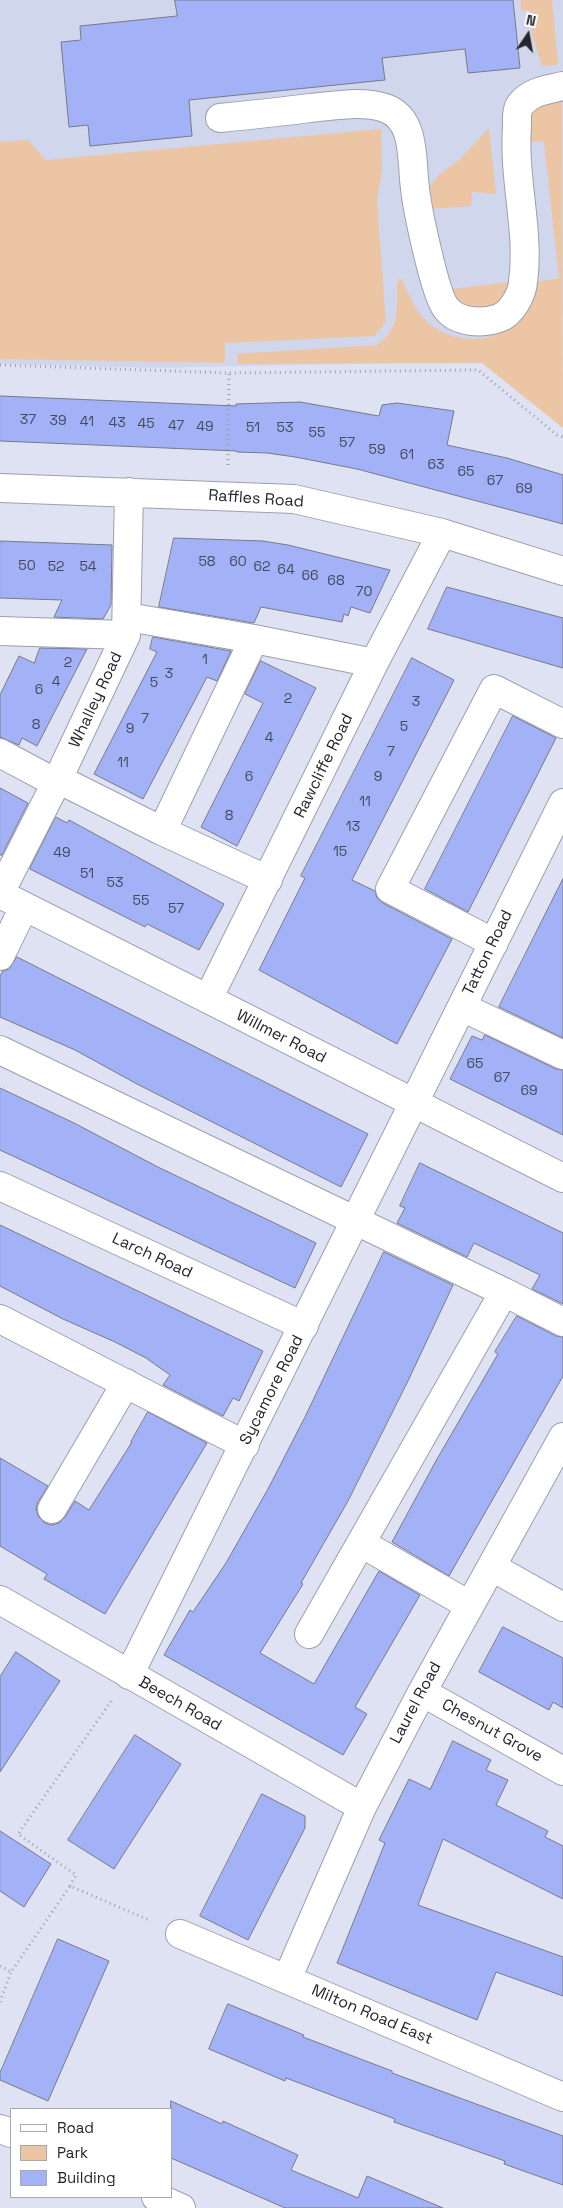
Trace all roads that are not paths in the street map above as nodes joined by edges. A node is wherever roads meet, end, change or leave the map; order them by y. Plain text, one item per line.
1 (563, 86) edge
2 (220, 118) dead end
3 (0, 488) edge
4 (129, 492) junction
5 (442, 533) junction
6 (563, 571) edge
7 (127, 626) junction
8 (0, 631) edge
9 (254, 640) junction
10 (374, 663) junction
11 (563, 724) edge
12 (0, 753) edge
13 (57, 781) junction
14 (563, 803) edge
15 (162, 832) junction
16 (268, 880) junction
17 (0, 894) edge
18 (24, 907) junction
19 (494, 942) junction
20 (0, 956) edge
21 (208, 999) junction
22 (462, 1007) junction
23 (0, 1050) edge
24 (563, 1055) edge
25 (414, 1104) junction
26 (563, 1178) edge
27 (0, 1186) edge
28 (356, 1222) junction
29 (504, 1292) junction
30 (0, 1319) edge
31 (563, 1322) edge
32 (304, 1326) junction
33 (126, 1383) junction
34 (563, 1437) edge
35 (245, 1445) junction
36 (556, 1466) edge
37 (52, 1509) dead end
38 (361, 1543) junction
39 (492, 1567) junction
40 (0, 1600) edge
41 (469, 1606) junction
42 (563, 1607) edge
43 (309, 1634) dead end
44 (129, 1675) junction
45 (422, 1692) junction
46 (563, 1770) edge
47 (362, 1807) junction
48 (180, 1934) road end
49 (287, 1979) junction
50 (563, 2097) edge
51 (158, 2198) edge
52 (181, 2208) edge

1 - 2 street
3 - 4 street, Raffles Road
4 - 5 street, Raffles Road
4 - 7 street, Whalley Road
5 - 6 street, Raffles Road
5 - 10 street, Rawcliffe Road
7 - 8 street
7 - 9 street
7 - 13 street, Whalley Road
9 - 10 street
9 - 15 street
10 - 16 street, Rawcliffe Road
11 - 19 street
12 - 13 street
13 - 15 street
13 - 17 street, Whalley Road
14 - 19 street, Tatton Road
15 - 16 street
16 - 21 street, Rawcliffe Road
17 - 18 street, Willmer Road
18 - 20 street
18 - 21 street, Willmer Road
19 - 22 street, Tatton Road
21 - 25 street, Willmer Road
22 - 24 street
22 - 25 street, Tatton Road
23 - 28 street
25 - 26 street, Willmer Road
25 - 28 street, Sycamore Road
27 - 32 street, Larch Road
28 - 29 street
28 - 32 street, Sycamore Road
29 - 31 street
29 - 38 street
30 - 33 street
32 - 35 street, Sycamore Road
33 - 35 street
33 - 37 street
34 - 36 street, Laurel Road
35 - 44 street, Sycamore Road
36 - 39 street, Laurel Road
38 - 41 street
38 - 43 street
39 - 41 street, Laurel Road
39 - 42 street
40 - 44 street, Beech Road
41 - 45 street, Laurel Road
44 - 47 street, Beech Road
45 - 46 street, Chesnut Grove
45 - 47 street, Laurel Road
47 - 49 street, Laurel Road
48 - 49 street, Milton Road East
49 - 50 street, Milton Road East
51 - 52 street

